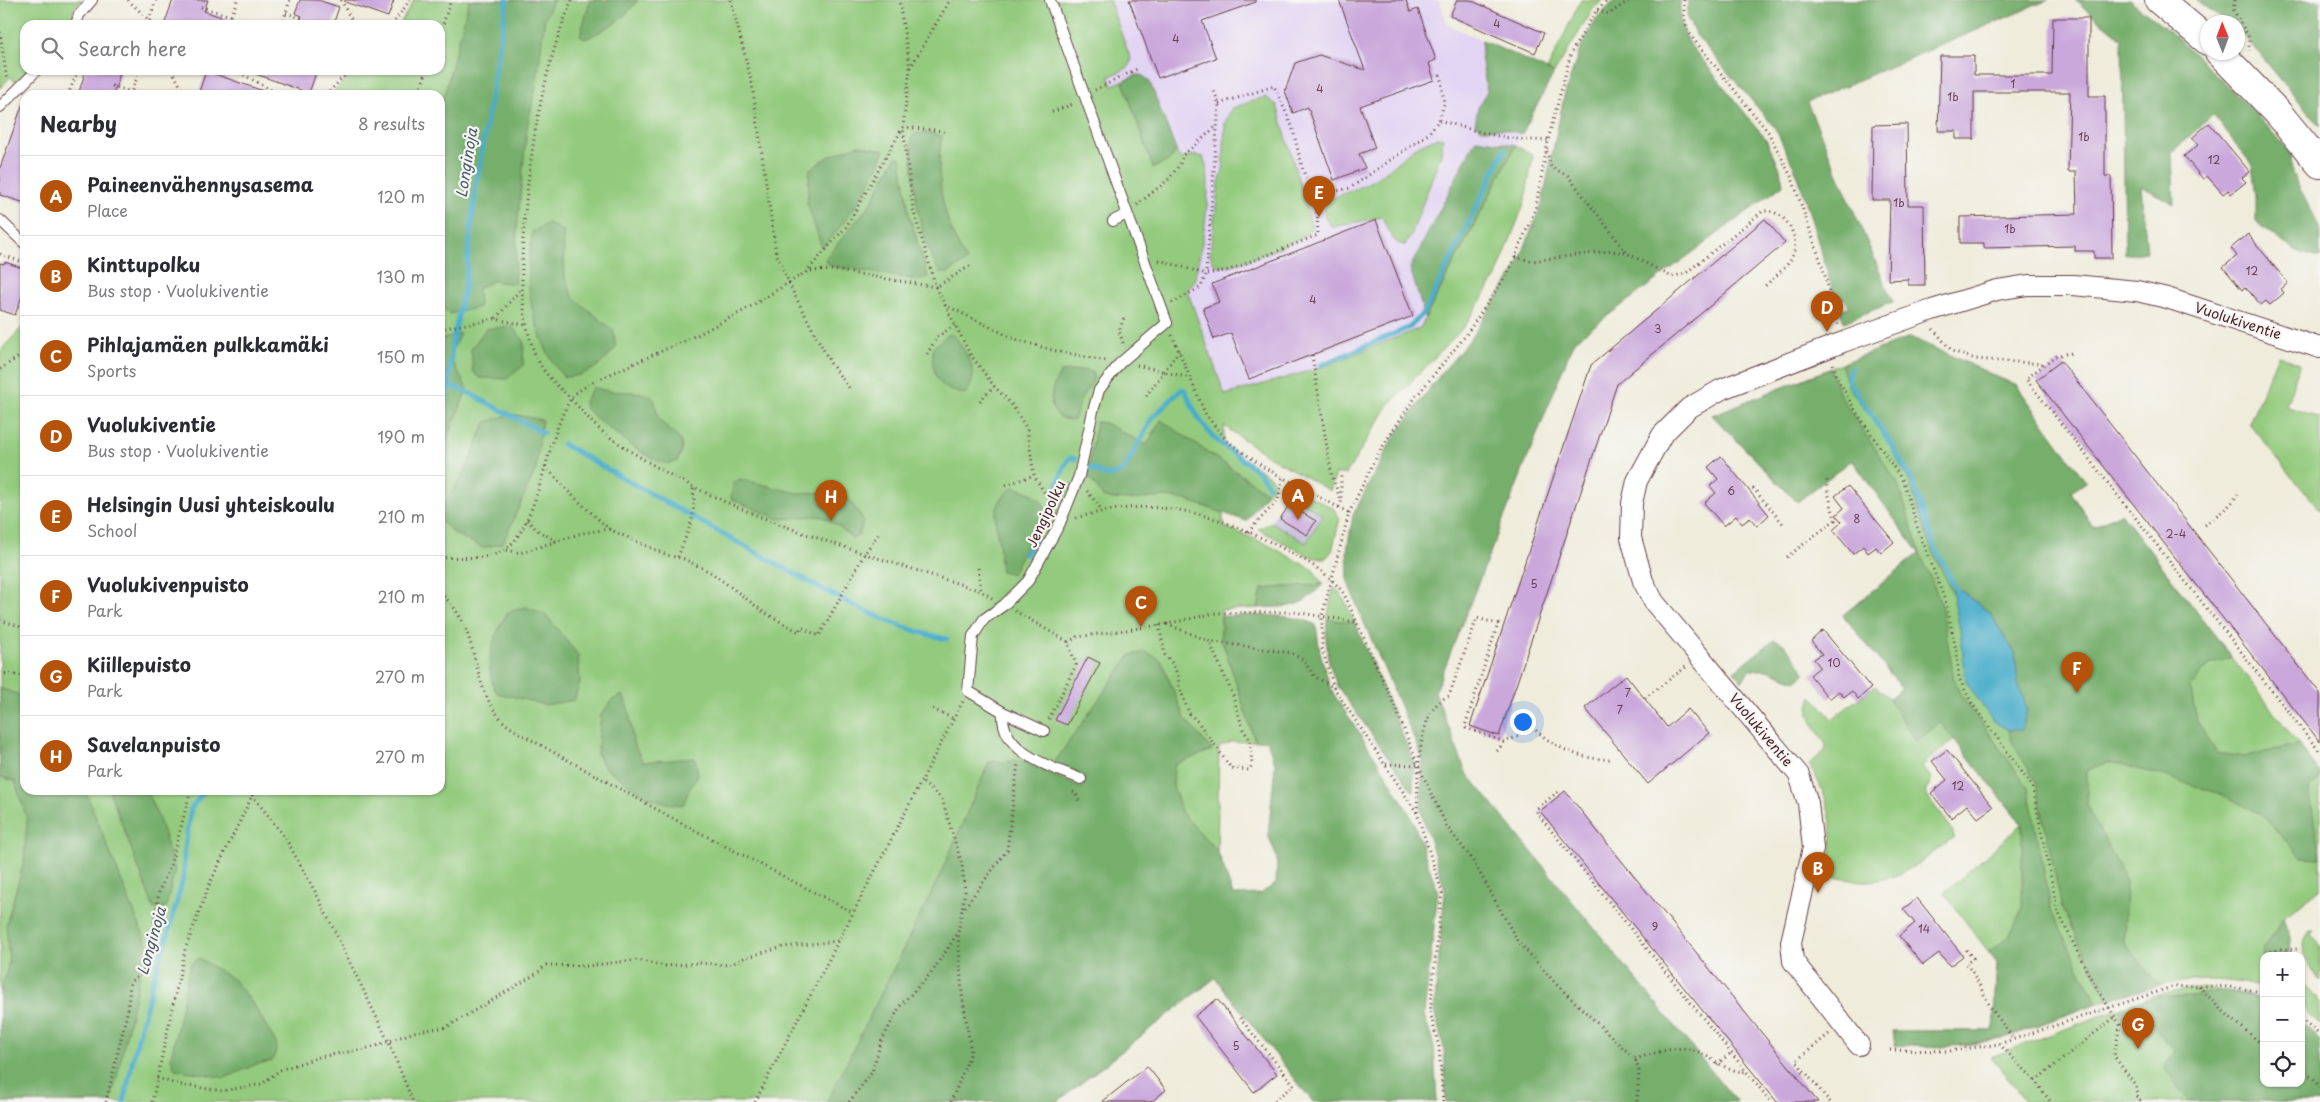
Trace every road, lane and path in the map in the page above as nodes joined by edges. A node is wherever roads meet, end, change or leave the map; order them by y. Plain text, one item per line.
1 (92, 0) edge
2 (128, 0) edge
3 (156, 0) edge
4 (237, 0) edge
5 (290, 0) edge
6 (341, 0) edge
7 (410, 0) edge
8 (451, 0) edge
9 (572, 0) edge
10 (731, 0) edge
11 (899, 0) edge
12 (950, 0) edge
13 (1050, 0) edge
14 (1607, 0) edge
15 (1630, 0) edge
16 (1684, 0) edge
17 (2159, 0) edge
18 (2235, 0) edge
19 (201, 7) dead end
20 (1596, 11) junction
21 (286, 13) junction
22 (231, 16) junction
23 (304, 19) dead end
24 (78, 20) edge
25 (149, 20) joint
26 (230, 20) edge
27 (284, 20) edge
28 (351, 20) edge
29 (396, 20) edge
30 (444, 20) edge
31 (0, 32) edge
32 (2200, 33) edge
33 (2249, 57) dead end
34 (2228, 60) edge
35 (910, 68) junction
36 (1440, 73) dead end
37 (32, 75) edge
38 (75, 75) edge
39 (138, 75) edge
40 (175, 75) edge
41 (245, 75) edge
42 (345, 75) edge
43 (425, 75) edge
44 (112, 86) dead end
45 (69, 90) edge
46 (121, 90) edge
47 (132, 90) edge
48 (182, 90) edge
49 (271, 90) edge
50 (331, 90) edge
51 (420, 90) edge
52 (1214, 91) dead end
53 (15, 92) junction
54 (1219, 104) junction
55 (0, 107) edge
56 (1439, 120) junction
57 (1217, 125) junction
58 (903, 127) junction
59 (944, 131) dead end
60 (1548, 140) junction
61 (1546, 148) junction
62 (2320, 164) edge
63 (1316, 191) junction
64 (1127, 214) junction
65 (0, 220) edge
66 (1113, 221) dead end
67 (20, 239) edge
68 (1627, 252) junction
69 (1142, 253) junction
70 (0, 254) edge
71 (1515, 256) junction
72 (20, 261) edge
73 (970, 266) dead end
74 (806, 272) junction
75 (1206, 274) junction
76 (789, 282) junction
77 (936, 287) junction
78 (1764, 288) dead end
79 (521, 289) junction
80 (945, 305) junction
81 (1834, 311) dead end
82 (1163, 312) junction
83 (1125, 315) dead end
84 (495, 319) junction
85 (1167, 323) junction
86 (525, 325) junction
87 (956, 325) junction
88 (1931, 327) dead end
89 (445, 328) edge
90 (2320, 348) edge
91 (1179, 351) junction
92 (2071, 352) dead end
93 (927, 354) dead end
94 (1129, 355) junction
95 (1312, 355) dead end
96 (20, 356) edge
97 (1120, 363) junction
98 (1832, 364) dead end
99 (2045, 364) junction
100 (0, 369) edge
101 (1162, 371) junction
102 (1190, 378) junction
103 (994, 386) junction
104 (850, 389) dead end
105 (1146, 396) dead end
106 (571, 399) junction
107 (980, 401) dead end
108 (544, 466) junction
109 (1341, 474) dead end
110 (1034, 475) junction
111 (1078, 476) junction
112 (1283, 476) junction
113 (1827, 478) dead end
114 (1006, 485) dead end
115 (693, 487) junction
116 (1753, 488) dead end
117 (2238, 494) dead end
118 (1341, 502) junction
119 (1339, 507) junction
120 (1102, 510) junction
121 (1349, 513) junction
122 (527, 520) junction
123 (1060, 523) junction
124 (2205, 525) dead end
125 (1785, 526) dead end
126 (609, 529) junction
127 (880, 532) dead end
128 (1248, 532) junction
129 (556, 541) junction
130 (506, 550) junction
131 (865, 553) junction
132 (678, 557) junction
133 (1787, 557) dead end
134 (445, 558) edge
135 (978, 568) dead end
136 (1333, 579) junction
137 (981, 591) junction
138 (445, 598) edge
139 (1004, 605) junction
140 (1322, 616) junction
141 (0, 620) edge
142 (1357, 622) junction
143 (1166, 624) junction
144 (1159, 625) junction
145 (20, 626) edge
146 (1209, 641) junction
147 (1068, 642) junction
148 (1687, 666) dead end
149 (0, 673) edge
150 (20, 675) edge
151 (1334, 688) junction
152 (968, 691) junction
153 (1645, 698) dead end
154 (933, 709) dead end
155 (1003, 712) junction
156 (954, 719) junction
157 (1525, 720) dead end
158 (1044, 730) joint
159 (1519, 736) dead end
160 (1504, 742) junction
161 (1020, 748) junction
162 (1497, 751) dead end
163 (2320, 752) edge
164 (1613, 759) dead end
165 (1386, 764) junction
166 (1418, 766) junction
167 (1081, 779) dead end
168 (921, 782) junction
169 (1558, 792) dead end
170 (190, 795) edge
171 (252, 795) joint
172 (1417, 812) junction
173 (961, 911) junction
174 (852, 912) junction
175 (958, 933) junction
176 (838, 941) junction
177 (2297, 949) dead end
178 (1966, 950) dead end
179 (2270, 952) edge
180 (2198, 986) junction
181 (2260, 992) edge
182 (2108, 1008) junction
183 (2115, 1017) junction
184 (1240, 1018) dead end
185 (2305, 1022) edge
186 (1842, 1024) junction
187 (2320, 1035) edge
188 (2013, 1040) junction
189 (389, 1043) junction
190 (2260, 1043) edge
191 (1999, 1044) junction
192 (1859, 1045) dead end
193 (1890, 1050) dead end
194 (1731, 1053) junction
195 (1635, 1059) junction
196 (1718, 1064) junction
197 (1804, 1071) junction
198 (1746, 1072) junction
199 (2305, 1073) edge
200 (1797, 1076) dead end
201 (157, 1078) junction
202 (2035, 1081) junction
203 (2320, 1086) edge
204 (106, 1102) edge
205 (152, 1102) edge
206 (413, 1102) edge
207 (755, 1102) edge
208 (849, 1102) edge
209 (952, 1102) edge
210 (1272, 1102) edge
211 (1443, 1102) edge
212 (1637, 1102) edge
213 (1771, 1102) edge
214 (1830, 1102) edge
215 (2051, 1102) edge
216 (2140, 1102) edge

1 - 24 lane
2 - 25 path
3 - 25 path
4 - 22 path
5 - 21 path
6 - 28 path
7 - 29 path
8 - 30 path
9 - 79 path
10 - 76 path
11 - 35 path
12 - 35 path
13 - 64 lane
14 - 20 path
15 - 20 path
16 - 81 path
17 - 32 main road
18 - 33 path
19 - 22 path
20 - 60 path
21 - 23 path
21 - 27 path
22 - 26 path
31 - 53 path
34 - 62 main road
35 - 58 path
36 - 56 path
37 - 53 lane
38 - 45 path
39 - 47 path
40 - 48 path
41 - 49 path
42 - 50 path
43 - 51 path
44 - 46 path
52 - 54 path
53 - 55 lane
54 - 57 path
54 - 63 path
56 - 60 path
56 - 63 path
57 - 64 path
57 - 75 path
58 - 59 path
58 - 74 path
58 - 77 path
60 - 61 path
61 - 68 path
61 - 71 path
63 - 75 path
64 - 66 lane
64 - 69 lane
65 - 67 lane
68 - 71 path
68 - 78 path
69 - 75 path
69 - 82 lane
70 - 72 path
71 - 121 path
73 - 77 path
74 - 76 path
74 - 77 path
75 - 82 path
76 - 104 path
76 - 106 path
77 - 80 path
79 - 84 path
79 - 86 path
80 - 87 path
80 - 97 path
82 - 85 lane
83 - 94 path
84 - 86 path
84 - 89 path
85 - 91 path
85 - 94 lane, Jengipolku
86 - 106 path
87 - 93 path
87 - 103 path
88 - 99 path
90 - 186 street, Vuolukiventie
91 - 101 path
91 - 102 path
92 - 99 path
94 - 97 lane, Jengipolku
95 - 118 path
96 - 100 path
97 - 101 path
97 - 111 lane, Jengipolku
98 - 182 path
99 - 163 path
101 - 102 path
101 - 105 path
102 - 112 path
103 - 107 path
103 - 110 path
106 - 108 path
106 - 115 path
108 - 122 path
108 - 126 path
109 - 118 path
110 - 114 path
110 - 123 path
111 - 120 path
111 - 123 lane, Jengipolku
112 - 119 path
112 - 128 path
113 - 133 path
115 - 131 path
115 - 132 path
116 - 125 path
117 - 124 path
118 - 119 path
119 - 121 path
120 - 123 path
120 - 128 path
121 - 136 path
122 - 129 path
122 - 130 path
123 - 139 lane, Jengipolku
126 - 129 path
126 - 132 path
127 - 131 path
128 - 136 path
129 - 130 path
130 - 134 path
131 - 132 path
131 - 137 path
135 - 137 path
136 - 140 path
136 - 142 path
137 - 139 path
138 - 174 path
139 - 147 path
139 - 152 lane, Jengipolku
140 - 142 path
140 - 143 path
140 - 151 path
141 - 145 path
142 - 166 path
143 - 144 path
143 - 146 path
144 - 146 path
144 - 147 path
146 - 151 path
147 - 158 path
148 - 153 path
149 - 150 path
151 - 165 path
152 - 155 lane
152 - 156 path
154 - 156 path
155 - 158 lane
155 - 161 lane
156 - 168 path
157 - 164 path
159 - 160 path
160 - 162 path
160 - 166 path
161 - 167 lane
161 - 173 path
165 - 166 path
165 - 172 path
166 - 172 path
166 - 195 path
168 - 173 path
168 - 174 path
169 - 194 path
170 - 204 path
171 - 189 path
171 - 201 path
172 - 211 path
173 - 175 path
174 - 176 path
175 - 208 path
175 - 209 path
176 - 189 path
176 - 207 path
177 - 179 path
178 - 188 path
180 - 181 path
180 - 182 path
180 - 190 path
182 - 183 path
182 - 188 path
183 - 202 path
183 - 216 path
184 - 210 path
185 - 187 path
186 - 192 street, Vuolukiventie
186 - 197 path
188 - 191 path
189 - 201 path
189 - 206 path
191 - 193 path
191 - 202 path
194 - 196 path
194 - 198 path
195 - 196 path
195 - 212 path
196 - 198 path
197 - 200 path
197 - 214 path
198 - 213 path
199 - 203 path
201 - 205 path
202 - 215 path

